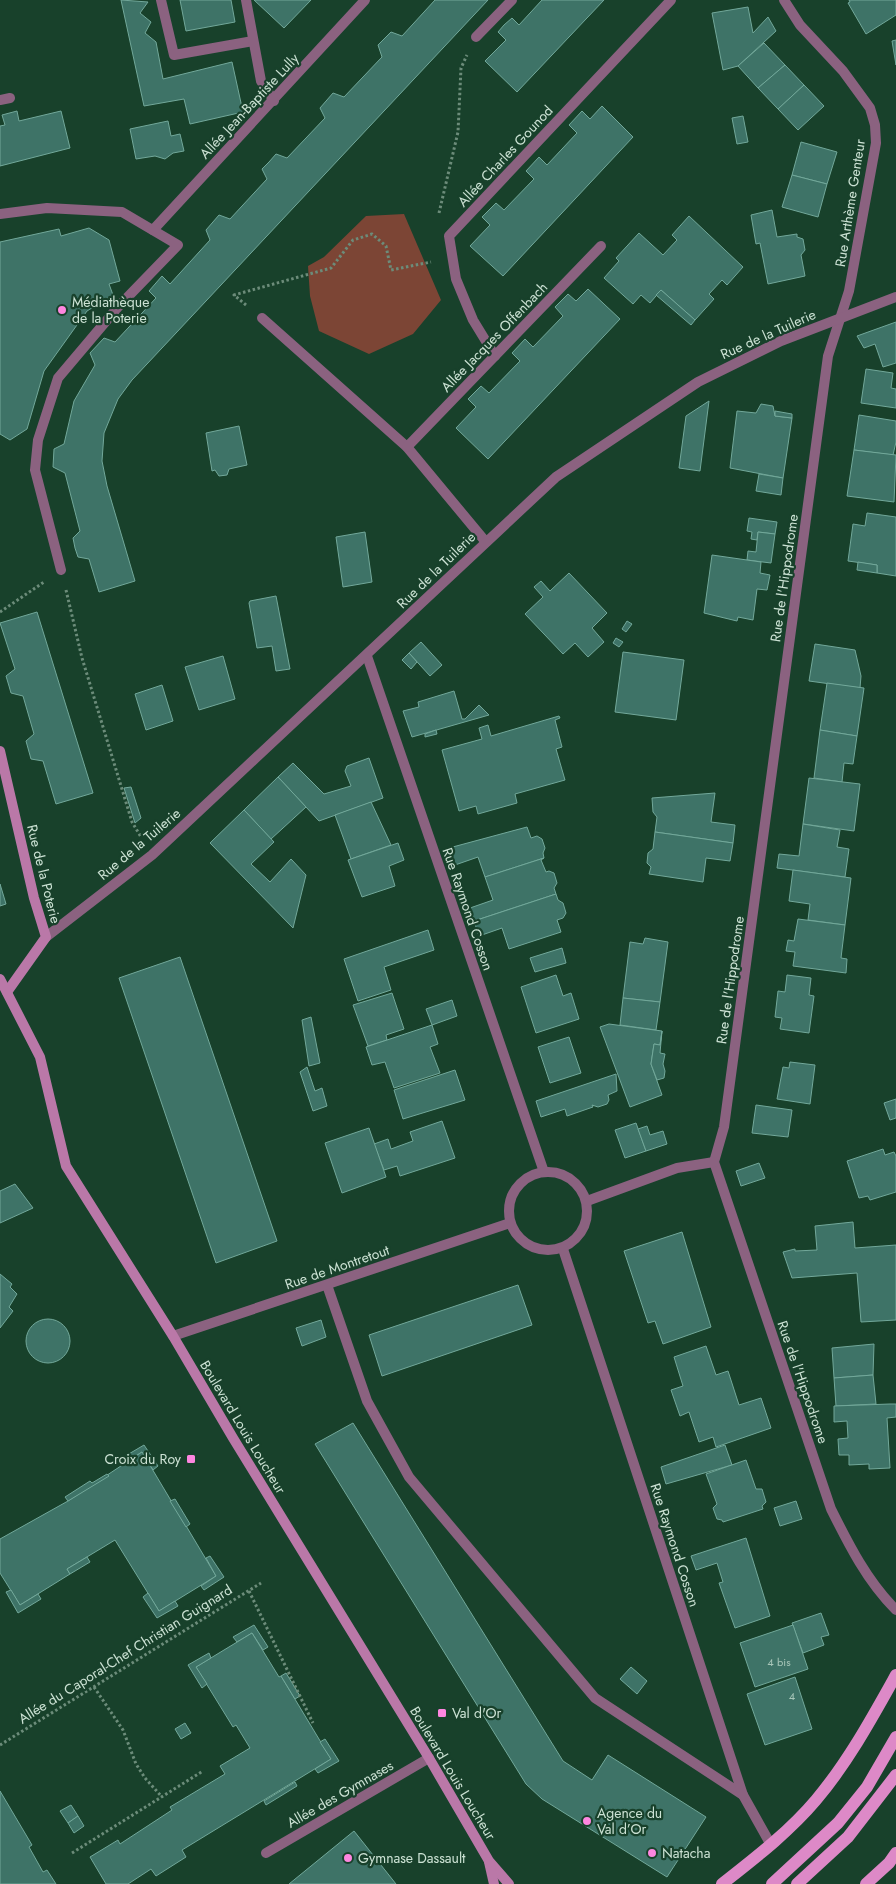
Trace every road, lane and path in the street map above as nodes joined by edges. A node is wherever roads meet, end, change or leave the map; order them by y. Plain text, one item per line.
1 (161, 0) edge
2 (246, 0) edge
3 (365, 0) edge
4 (512, 0) edge
5 (670, 0) edge
6 (784, 0) edge
7 (476, 37) joint
8 (253, 41) junction
9 (274, 101) junction
10 (0, 214) edge
11 (439, 215) dead end
12 (153, 230) junction
13 (601, 246) dead end
14 (452, 257) junction
15 (896, 297) edge
16 (262, 318) joint
17 (839, 319) junction
18 (495, 356) junction
19 (407, 448) junction
20 (485, 541) junction
21 (62, 570) junction
22 (0, 612) edge
23 (367, 656) junction
24 (0, 751) edge
25 (152, 855) junction
26 (46, 937) junction
27 (0, 980) edge
28 (7, 992) junction
29 (714, 1162) junction
30 (544, 1172) junction
31 (586, 1201) junction
32 (510, 1223) junction
33 (563, 1249) junction
34 (327, 1285) junction
35 (173, 1336) junction
36 (261, 1583) dead end
37 (249, 1591) junction
38 (896, 1610) edge
39 (896, 1675) edge
40 (94, 1687) junction
41 (313, 1722) dead end
42 (896, 1737) edge
43 (0, 1745) edge
44 (430, 1758) junction
45 (203, 1771) dead end
46 (896, 1775) edge
47 (743, 1795) junction
48 (162, 1797) junction
49 (771, 1846) junction
50 (72, 1853) dead end
51 (896, 1853) edge
52 (266, 1854) dead end
53 (489, 1861) junction
54 (494, 1884) edge
55 (509, 1884) edge
56 (722, 1884) edge
57 (772, 1884) edge
58 (797, 1884) edge
59 (866, 1884) edge

1 - 8 street
2 - 8 street
3 - 9 street, Allée Jean-Baptiste Lully
4 - 7 street
5 - 14 street, Allée Charles Gounod
6 - 17 street, Rue Arthème Genteur
7 - 11 path
8 - 9 street
9 - 12 street, Allée Jean-Baptiste Lully
10 - 12 street
12 - 21 street
13 - 18 street, Allée Jacques Offenbach
14 - 16 path
14 - 18 street, Allée Charles Gounod
15 - 17 street, Rue de la Tuilerie
16 - 19 street
17 - 20 street, Rue de la Tuilerie
17 - 29 street, Rue de l'Hippodrome
18 - 19 street, Allée Jacques Offenbach
19 - 20 street
20 - 23 street, Rue de la Tuilerie
21 - 22 path
21 - 25 path
23 - 25 street, Rue de la Tuilerie
23 - 30 street, Rue Raymond Cosson
24 - 26 main road, Rue de la Poterie
25 - 26 street, Rue de la Tuilerie
26 - 28 main road, Rue de la Poterie
27 - 28 main road, Boulevard Louis Loucheur
28 - 35 main road, Boulevard Louis Loucheur
29 - 31 street
29 - 38 street, Rue de l'Hippodrome
30 - 31 street
30 - 32 street
31 - 33 street
32 - 33 street
32 - 34 street, Rue de Montretout
33 - 47 street, Rue Raymond Cosson
34 - 35 street, Rue de Montretout
34 - 47 street
35 - 44 main road, Boulevard Louis Loucheur
36 - 37 path, Allée du Caporal-Chef Christian Guignard
37 - 40 path, Allée du Caporal-Chef Christian Guignard
37 - 41 path
39 - 49 main road
40 - 43 path, Allée du Caporal-Chef Christian Guignard
40 - 48 path
42 - 57 main road
44 - 52 street, Allée des Gymnases
44 - 53 main road, Boulevard Louis Loucheur
45 - 48 path
46 - 58 main road
47 - 49 street, Rue Raymond Cosson
48 - 50 path
49 - 56 main road
51 - 59 main road
53 - 54 main road, Boulevard Louis Loucheur
53 - 55 main road, Boulevard Louis Loucheur

